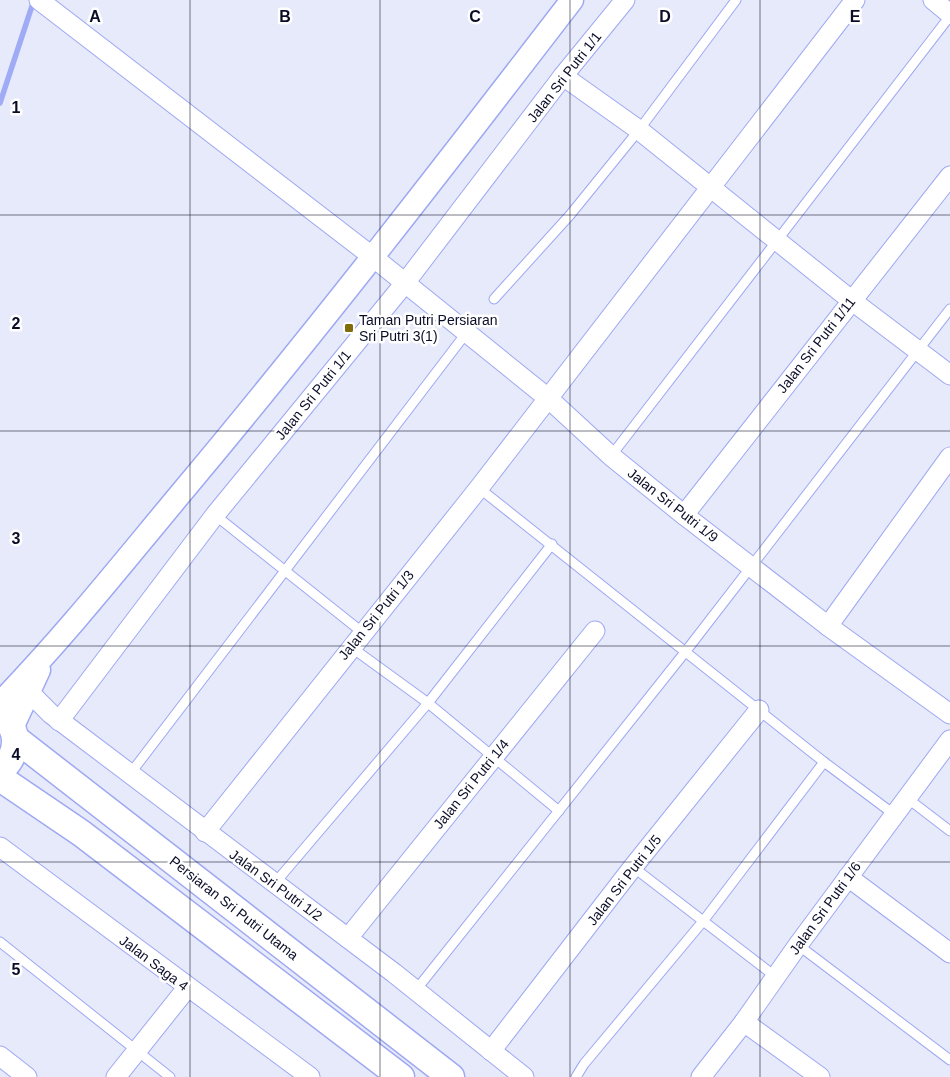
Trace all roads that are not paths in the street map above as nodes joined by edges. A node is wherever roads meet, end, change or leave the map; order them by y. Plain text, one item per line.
1 (39, 0) edge
2 (572, 0) edge
3 (625, 0) edge
4 (736, 0) edge
5 (856, 0) edge
6 (933, 0) edge
7 (950, 15) edge
8 (563, 76) junction
9 (639, 130) junction
10 (950, 176) edge
11 (710, 188) junction
12 (776, 240) junction
13 (373, 257) junction
14 (405, 283) junction
15 (494, 299) dead end
16 (851, 300) junction
17 (950, 308) edge
18 (467, 332) junction
19 (918, 350) junction
20 (950, 375) edge
21 (549, 399) junction
22 (611, 456) junction
23 (950, 457) edge
24 (479, 488) junction
25 (684, 515) junction
26 (215, 516) junction
27 (552, 544) junction
28 (752, 567) junction
29 (286, 571) junction
30 (828, 626) junction
31 (595, 631) dead end
32 (362, 632) junction
33 (350, 647) junction
34 (686, 651) junction
35 (46, 656) junction
36 (29, 692) junction
37 (0, 703) edge
38 (428, 703) junction
39 (759, 710) junction
40 (950, 714) edge
41 (59, 720) junction
42 (9, 727) edge
43 (950, 740) edge
44 (492, 758) junction
45 (824, 762) junction
46 (0, 771) edge
47 (130, 774) junction
48 (0, 778) edge
49 (907, 798) junction
50 (559, 811) junction
51 (895, 815) junction
52 (950, 831) edge
53 (205, 832) junction
54 (0, 847) edge
55 (633, 867) junction
56 (848, 877) junction
57 (275, 883) junction
58 (704, 920) junction
59 (348, 938) junction
60 (0, 942) edge
61 (798, 945) junction
62 (950, 953) edge
63 (776, 977) junction
64 (187, 988) junction
65 (416, 990) junction
66 (744, 1022) junction
67 (136, 1051) junction
68 (491, 1051) junction
69 (0, 1056) edge
70 (950, 1060) edge
71 (28, 1077) edge
72 (116, 1077) edge
73 (170, 1077) edge
74 (310, 1077) edge
75 (401, 1077) edge
76 (451, 1077) edge
77 (524, 1077) edge
78 (576, 1077) edge
79 (701, 1077) edge
80 (820, 1077) edge

1 - 13 street, Jalan Sri Putri 1/9
2 - 13 street
3 - 8 street, Jalan Sri Putri 1/1
4 - 9 lane
5 - 11 street, Jalan Sri Putri 1/3
6 - 7 street
7 - 12 lane
8 - 9 street
8 - 14 street, Jalan Sri Putri 1/1
9 - 11 street
9 - 15 lane
10 - 16 street, Jalan Sri Putri 1/11
11 - 12 street
11 - 21 street, Jalan Sri Putri 1/3
12 - 16 street
12 - 22 lane
13 - 14 street, Jalan Sri Putri 1/9
13 - 35 street
14 - 18 street, Jalan Sri Putri 1/9
14 - 26 street, Jalan Sri Putri 1/1
16 - 19 street
16 - 25 street, Jalan Sri Putri 1/11
17 - 19 lane
18 - 21 street, Jalan Sri Putri 1/9
18 - 29 lane
19 - 20 street
19 - 28 lane
21 - 22 street, Jalan Sri Putri 1/9
21 - 24 street, Jalan Sri Putri 1/3
22 - 25 street, Jalan Sri Putri 1/9
23 - 30 street
24 - 27 lane
24 - 32 street, Jalan Sri Putri 1/3
25 - 28 street, Jalan Sri Putri 1/9
26 - 29 lane
26 - 41 street, Jalan Sri Putri 1/1
27 - 34 lane
27 - 38 lane
28 - 30 street, Jalan Sri Putri 1/9
28 - 34 lane
29 - 32 lane
29 - 47 lane
30 - 40 street, Jalan Sri Putri 1/9
31 - 44 street, Jalan Sri Putri 1/4
32 - 33 street, Jalan Sri Putri 1/3
33 - 38 lane
33 - 53 street, Jalan Sri Putri 1/3
34 - 39 lane
34 - 50 lane
35 - 36 street
35 - 37 street
36 - 41 street, Jalan Sri Putri 1/2
36 - 42 street
38 - 44 lane
38 - 57 lane
39 - 45 lane
39 - 55 street, Jalan Sri Putri 1/5
41 - 47 street, Jalan Sri Putri 1/2
42 - 46 main road
42 - 76 main road, Persiaran Sri Putri Utama
43 - 49 street, Jalan Sri Putri 1/6
44 - 50 lane
44 - 59 street, Jalan Sri Putri 1/4
45 - 51 lane
45 - 58 lane
47 - 53 street, Jalan Sri Putri 1/2
48 - 75 main road
49 - 51 street, Jalan Sri Putri 1/6
49 - 52 lane
50 - 65 lane
51 - 56 street, Jalan Sri Putri 1/6
53 - 57 street, Jalan Sri Putri 1/2
54 - 64 street, Jalan Saga 4
55 - 58 lane
55 - 68 street, Jalan Sri Putri 1/5
56 - 61 street, Jalan Sri Putri 1/6
56 - 62 street
57 - 59 street, Jalan Sri Putri 1/2
58 - 63 lane
58 - 78 lane
59 - 65 street, Jalan Sri Putri 1/2
60 - 67 lane
61 - 63 street, Jalan Sri Putri 1/6
61 - 70 lane
63 - 66 street, Jalan Sri Putri 1/6
64 - 67 street
64 - 74 street, Jalan Saga 4
65 - 68 street, Jalan Sri Putri 1/2
66 - 79 street, Jalan Sri Putri 1/6
66 - 80 street
67 - 72 street
67 - 73 lane
68 - 77 street, Jalan Sri Putri 1/2
69 - 71 street

